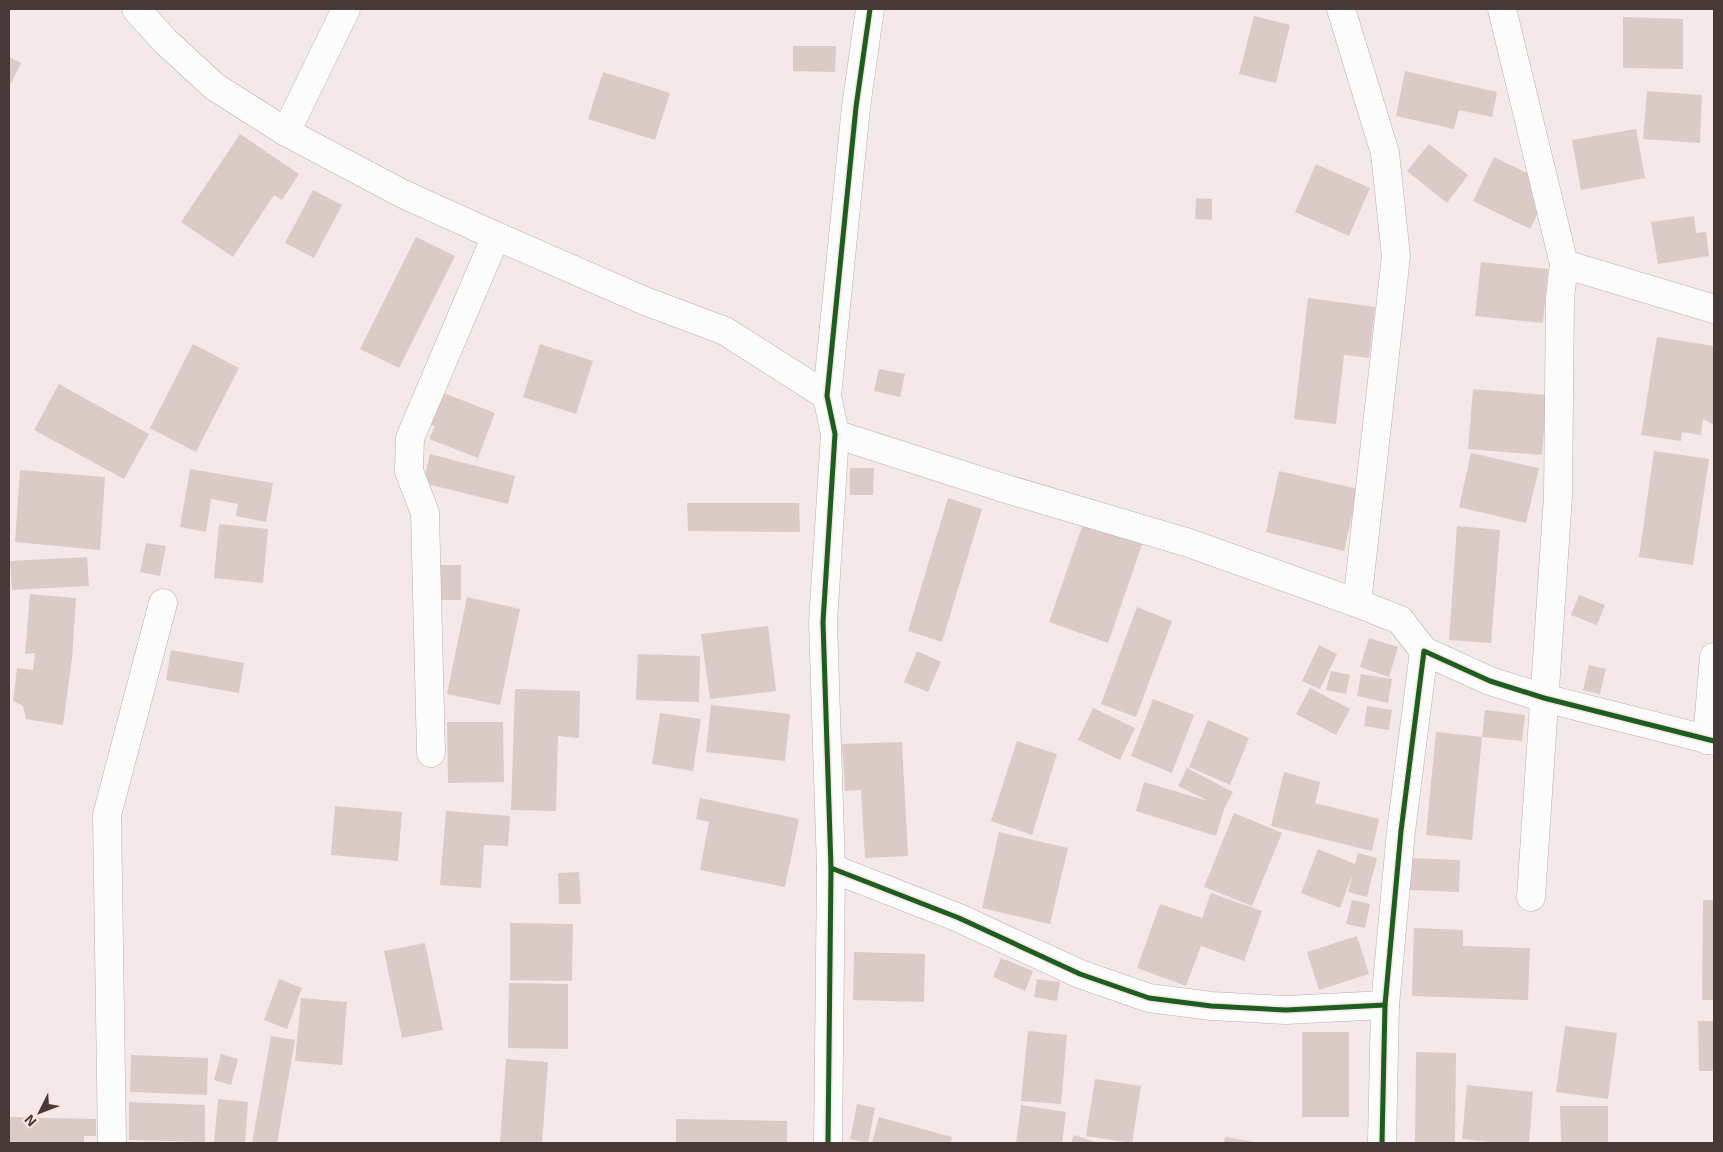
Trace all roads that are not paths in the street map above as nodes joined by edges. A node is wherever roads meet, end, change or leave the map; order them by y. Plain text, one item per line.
1 (136, 9) edge
2 (346, 9) edge
3 (870, 9) edge
4 (1341, 9) edge
5 (1502, 9) edge
6 (286, 132) junction
7 (496, 236) junction
8 (1564, 264) junction
9 (1714, 308) edge
10 (827, 396) junction
11 (835, 434) junction
12 (1357, 602) junction
13 (162, 603) dead end
14 (1424, 651) junction
15 (1714, 657) edge
16 (1544, 698) junction
17 (1710, 741) edge
18 (431, 753) dead end
19 (831, 868) junction
20 (1531, 897) dead end
21 (1385, 1006) junction
22 (112, 1143) edge
23 (828, 1143) edge
24 (1382, 1143) edge

1 - 6 street
2 - 6 street
3 - 10 street
4 - 12 street
5 - 8 street
6 - 7 street
7 - 10 street
7 - 18 street
8 - 9 street
8 - 16 street
10 - 11 street
11 - 12 street
11 - 19 street
12 - 14 street
13 - 22 street
14 - 16 street
14 - 21 street
15 - 17 street
16 - 17 street
16 - 20 street
19 - 21 street
19 - 23 street
21 - 24 street

